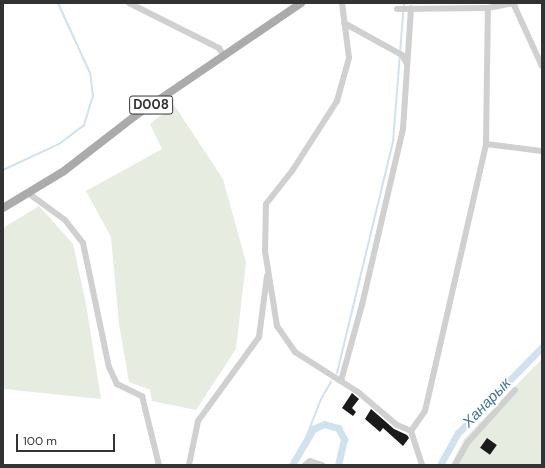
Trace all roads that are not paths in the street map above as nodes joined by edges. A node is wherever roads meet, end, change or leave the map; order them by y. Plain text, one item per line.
1 (129, 3) edge
2 (301, 3) edge
3 (342, 3) edge
4 (514, 3) edge
5 (408, 8) junction
6 (488, 8) junction
7 (397, 9) dead end
8 (344, 23) junction
9 (224, 56) junction
10 (407, 64) junction
11 (542, 66) edge
12 (486, 144) junction
13 (542, 151) edge
14 (28, 193) junction
15 (3, 208) edge
16 (268, 268) junction
17 (341, 381) junction
18 (515, 390) dead end
19 (411, 431) junction
20 (159, 465) edge
21 (189, 465) edge
22 (305, 465) edge
23 (322, 465) edge
24 (422, 465) edge
25 (455, 465) edge

1 - 9 street
2 - 9 main road, D008
3 - 8 street
4 - 6 street
4 - 11 street
5 - 6 street
5 - 7 street
5 - 10 street
6 - 12 street
8 - 10 street
8 - 16 street
9 - 14 main road, D008
10 - 17 street
12 - 13 street
12 - 19 street
14 - 15 main road, D008
14 - 20 street
16 - 17 street
16 - 21 street
17 - 19 street
18 - 25 street
19 - 24 street
22 - 23 street

